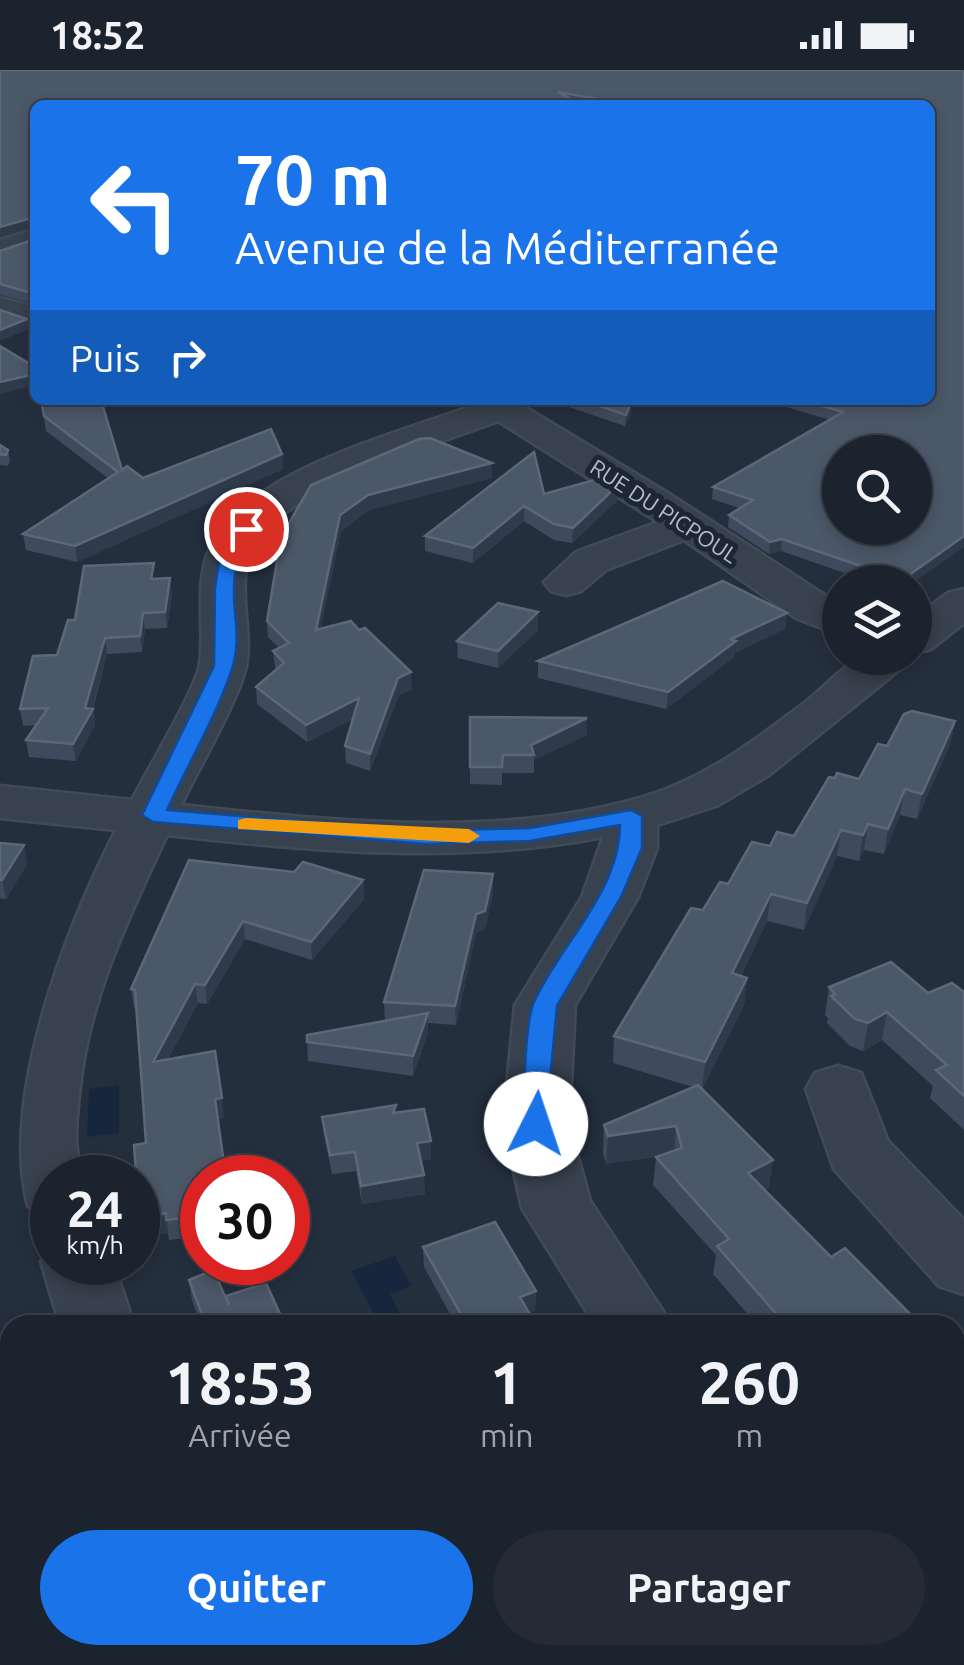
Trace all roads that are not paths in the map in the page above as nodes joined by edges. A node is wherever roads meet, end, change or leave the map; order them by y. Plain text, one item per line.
1 (30, 240) edge
2 (0, 250) edge
3 (0, 307) edge
4 (30, 316) edge
5 (492, 405) edge
6 (496, 405) edge
7 (687, 525) junction
8 (566, 582) dead end
9 (964, 602) edge
10 (822, 614) edge
11 (932, 627) edge
12 (870, 675) edge
13 (0, 802) edge
14 (153, 815) junction
15 (631, 816) junction
16 (838, 1090) dead end
17 (42, 1155) edge
18 (964, 1266) edge
19 (84, 1285) edge
20 (94, 1315) edge
21 (628, 1315) edge

1 - 2 street
3 - 4 street
5 - 14 street
6 - 7 street, RUE DU PICPOUL
7 - 8 street
7 - 10 street, RUE DU PICPOUL
9 - 11 street
12 - 15 street
13 - 14 street
14 - 15 street
14 - 17 street
15 - 21 street
16 - 18 street
19 - 20 street

